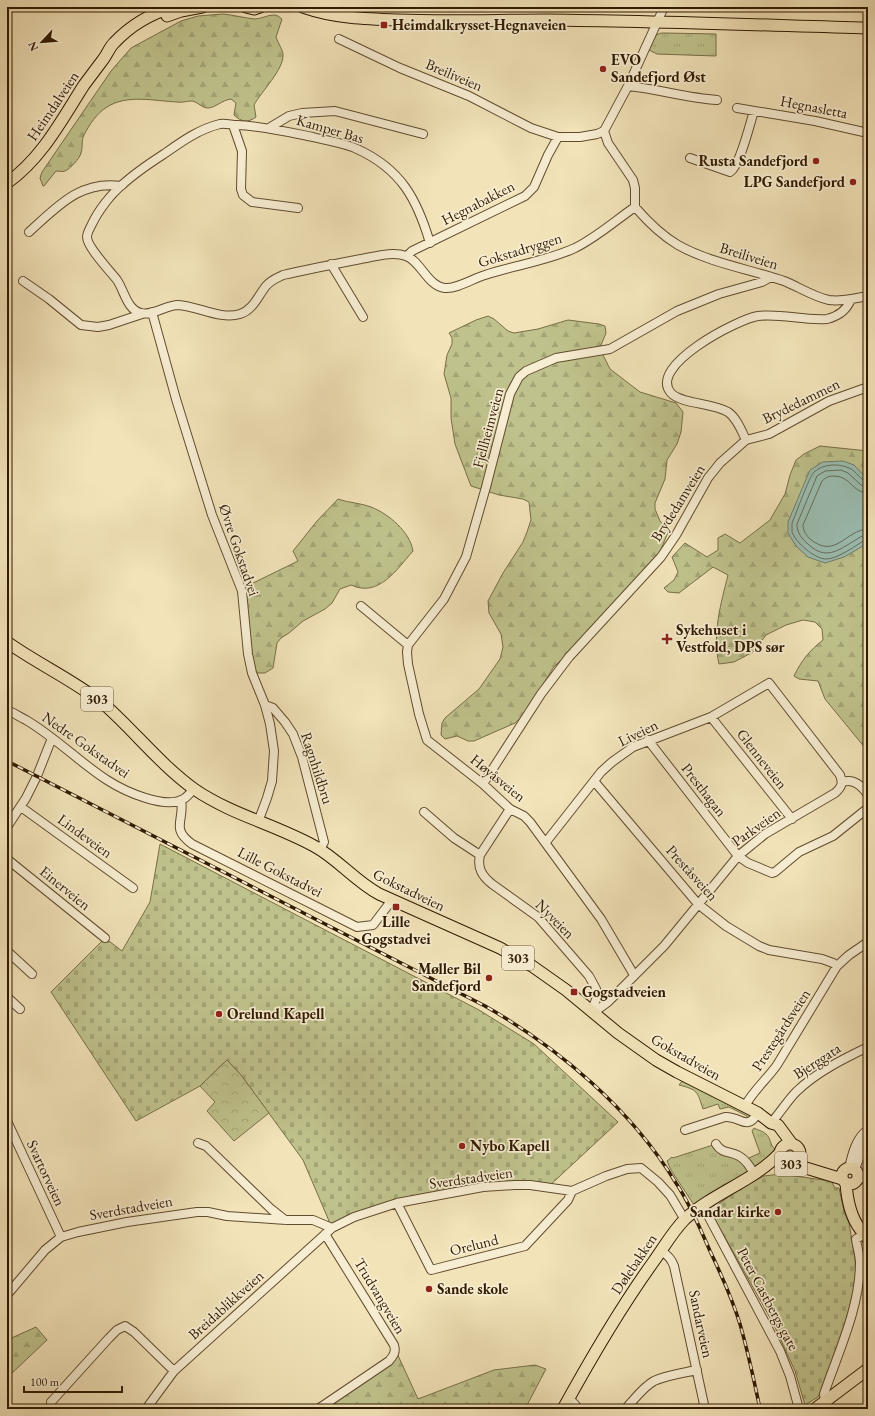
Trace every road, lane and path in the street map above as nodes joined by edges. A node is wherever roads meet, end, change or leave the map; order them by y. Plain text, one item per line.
1 (174, 7) edge
2 (202, 7) edge
3 (246, 7) edge
4 (260, 7) edge
5 (303, 7) edge
6 (664, 7) edge
7 (332, 11) edge
8 (657, 22) junction
9 (868, 28) edge
10 (338, 39) dead end
11 (104, 58) junction
12 (628, 86) junction
13 (717, 100) dead end
14 (737, 108) dead end
15 (754, 110) junction
16 (233, 125) junction
17 (269, 128) junction
18 (604, 132) junction
19 (868, 133) edge
20 (423, 134) dead end
21 (558, 137) junction
22 (690, 158) dead end
23 (7, 183) edge
24 (121, 186) junction
25 (635, 207) junction
26 (298, 208) dead end
27 (29, 232) dead end
28 (430, 243) junction
29 (407, 256) junction
30 (331, 264) junction
31 (771, 277) junction
32 (23, 281) dead end
33 (868, 296) edge
34 (851, 299) junction
35 (152, 312) junction
36 (142, 314) junction
37 (364, 317) dead end
38 (868, 387) edge
39 (746, 440) junction
40 (361, 606) dead end
41 (7, 642) edge
42 (408, 645) junction
43 (265, 705) junction
44 (7, 710) edge
45 (711, 717) junction
46 (52, 738) junction
47 (648, 740) junction
48 (594, 781) junction
49 (843, 782) junction
50 (484, 784) junction
51 (194, 788) junction
52 (868, 795) edge
53 (181, 800) junction
54 (20, 807) junction
55 (868, 808) edge
56 (510, 809) junction
57 (424, 812) dead end
58 (792, 819) junction
59 (258, 822) junction
60 (7, 827) edge
61 (546, 842) junction
62 (320, 850) junction
63 (480, 855) junction
64 (738, 856) junction
65 (7, 859) edge
66 (133, 888) dead end
67 (392, 900) junction
68 (698, 904) junction
69 (105, 938) dead end
70 (868, 942) edge
71 (7, 951) edge
72 (837, 966) junction
73 (32, 974) dead end
74 (634, 975) junction
75 (7, 997) edge
76 (20, 1009) dead end
77 (591, 1012) junction
78 (868, 1047) edge
79 (744, 1106) junction
80 (758, 1113) junction
81 (7, 1121) edge
82 (771, 1123) junction
83 (685, 1130) dead end
84 (868, 1130) edge
85 (868, 1138) edge
86 (198, 1143) dead end
87 (716, 1144) dead end
88 (785, 1148) junction
89 (794, 1161) junction
90 (754, 1174) junction
91 (852, 1176) edge
92 (572, 1191) junction
93 (397, 1203) junction
94 (703, 1206) junction
95 (286, 1220) junction
96 (685, 1220) junction
97 (329, 1231) junction
98 (61, 1237) junction
99 (863, 1237) edge
100 (661, 1251) junction
101 (7, 1295) edge
102 (868, 1369) edge
103 (697, 1370) junction
104 (174, 1372) junction
105 (824, 1397) junction
106 (569, 1398) junction
107 (50, 1402) dead end
108 (146, 1409) edge
109 (318, 1409) edge
110 (563, 1409) edge
111 (579, 1409) edge
112 (625, 1409) edge
113 (705, 1409) edge
114 (799, 1409) edge
115 (815, 1409) edge

1 - 11 main road, Heimdalveien
2 - 11 main road, Heimdalveien
3 - 4 main road
5 - 7 main road
6 - 8 street
7 - 8 main road
8 - 9 main road
8 - 12 street
10 - 21 street, Breiliveien
11 - 23 main road, Heimdalveien
12 - 13 street
12 - 18 street
14 - 15 street, Hegnasletta
15 - 19 street, Hegnasletta
15 - 22 street
16 - 17 street, Kamper Bas
16 - 24 street, Kamper Bas
16 - 26 street
17 - 20 street, Kamper Bas
17 - 28 street, Kamper Bas
18 - 21 street
18 - 25 street
21 - 28 street, Hegnabakken
24 - 27 street
24 - 36 street, Kamper Bas
25 - 29 street, Gokstadryggen
25 - 31 street, Breiliveien
28 - 29 street, Hegnabakken
29 - 30 street
30 - 35 street
30 - 37 street
31 - 34 street, Breiliveien
31 - 42 street, Fjellheimveien
32 - 36 street
33 - 34 street, Breiliveien
34 - 39 street
35 - 36 street
35 - 43 street, Øvre Gokstadvei
38 - 39 street, Brydedammen
39 - 50 street, Brydedamveien
40 - 42 street
41 - 51 main road, Gokstadveien / 303
42 - 50 street, Høyåsveien
43 - 59 street, Øvre Gokstadvei
43 - 62 street, Ragnhildbru
44 - 46 street, Nedre Gokstadvei
45 - 47 street, Liveien
45 - 49 street, Liveien
45 - 58 street, Glenneveien
46 - 53 street, Nedre Gokstadvei
46 - 54 street
47 - 48 street, Liveien
47 - 64 street, Presthagan
48 - 61 street, Liveien
48 - 68 street, Preståsveien
49 - 52 street
49 - 58 street, Parkveien
50 - 56 street, Høyåsveien
51 - 53 street
51 - 59 main road, Gokstadveien / 303
53 - 67 street, Lille Gokstadvei
54 - 60 street
54 - 66 street, Lindeveien
55 - 64 street
56 - 61 street, Høyåsveien
56 - 63 street
57 - 63 street
58 - 64 street, Parkveien
59 - 62 main road, Gokstadveien / 303
61 - 74 street, Høyåsveien
62 - 67 main road, Gokstadveien / 303
63 - 77 street, Nyveien
64 - 68 street, Parkveien
65 - 69 street, Einerveien
67 - 77 main road, Gokstadveien / 303
68 - 72 street, Preståsveien
68 - 74 street, Parkveien
70 - 72 street, Prestegårdsveien
71 - 73 street
72 - 79 street, Prestegårdsveien
74 - 77 street, Parkveien
75 - 76 street
77 - 79 main road, Gokstadveien / 303
78 - 82 street, Bjerggata
79 - 80 main road, Gokstadveien / 303
80 - 82 main road, Gokstadveien / 303
80 - 83 street
81 - 98 street, Svartorveien
82 - 88 main road, Gokstadveien / 303
84 - 91 street
85 - 91 street
86 - 95 street
87 - 90 street
88 - 89 main road, Gokstadveien / 303
88 - 89 main road, Gokstadveien / 303
88 - 90 main road, Dølebakken
89 - 90 main road, Dølebakken
89 - 91 main road, 303
90 - 94 main road, Dølebakken
91 - 99 main road
92 - 93 street, Sverdstadveien
92 - 93 street, Orelund
92 - 96 street
93 - 97 street, Sverdstadveien
94 - 96 main road, Dølebakken
94 - 114 street, Peter Castbergs gate
95 - 97 street, Sverdstadveien
95 - 98 street, Sverdstadveien
96 - 100 main road, Dølebakken
97 - 104 street, Breidablikkveien
97 - 109 street, Trudvangveien
98 - 101 street, Sverdstadveien
99 - 105 street
100 - 103 street, Sandarveien
100 - 106 main road, Dølebakken
102 - 105 main road
103 - 112 street
103 - 113 street, Sandarveien
104 - 107 street
104 - 108 street, Breidablikkveien
105 - 115 main road
106 - 110 main road, Dølebakken
106 - 111 street

